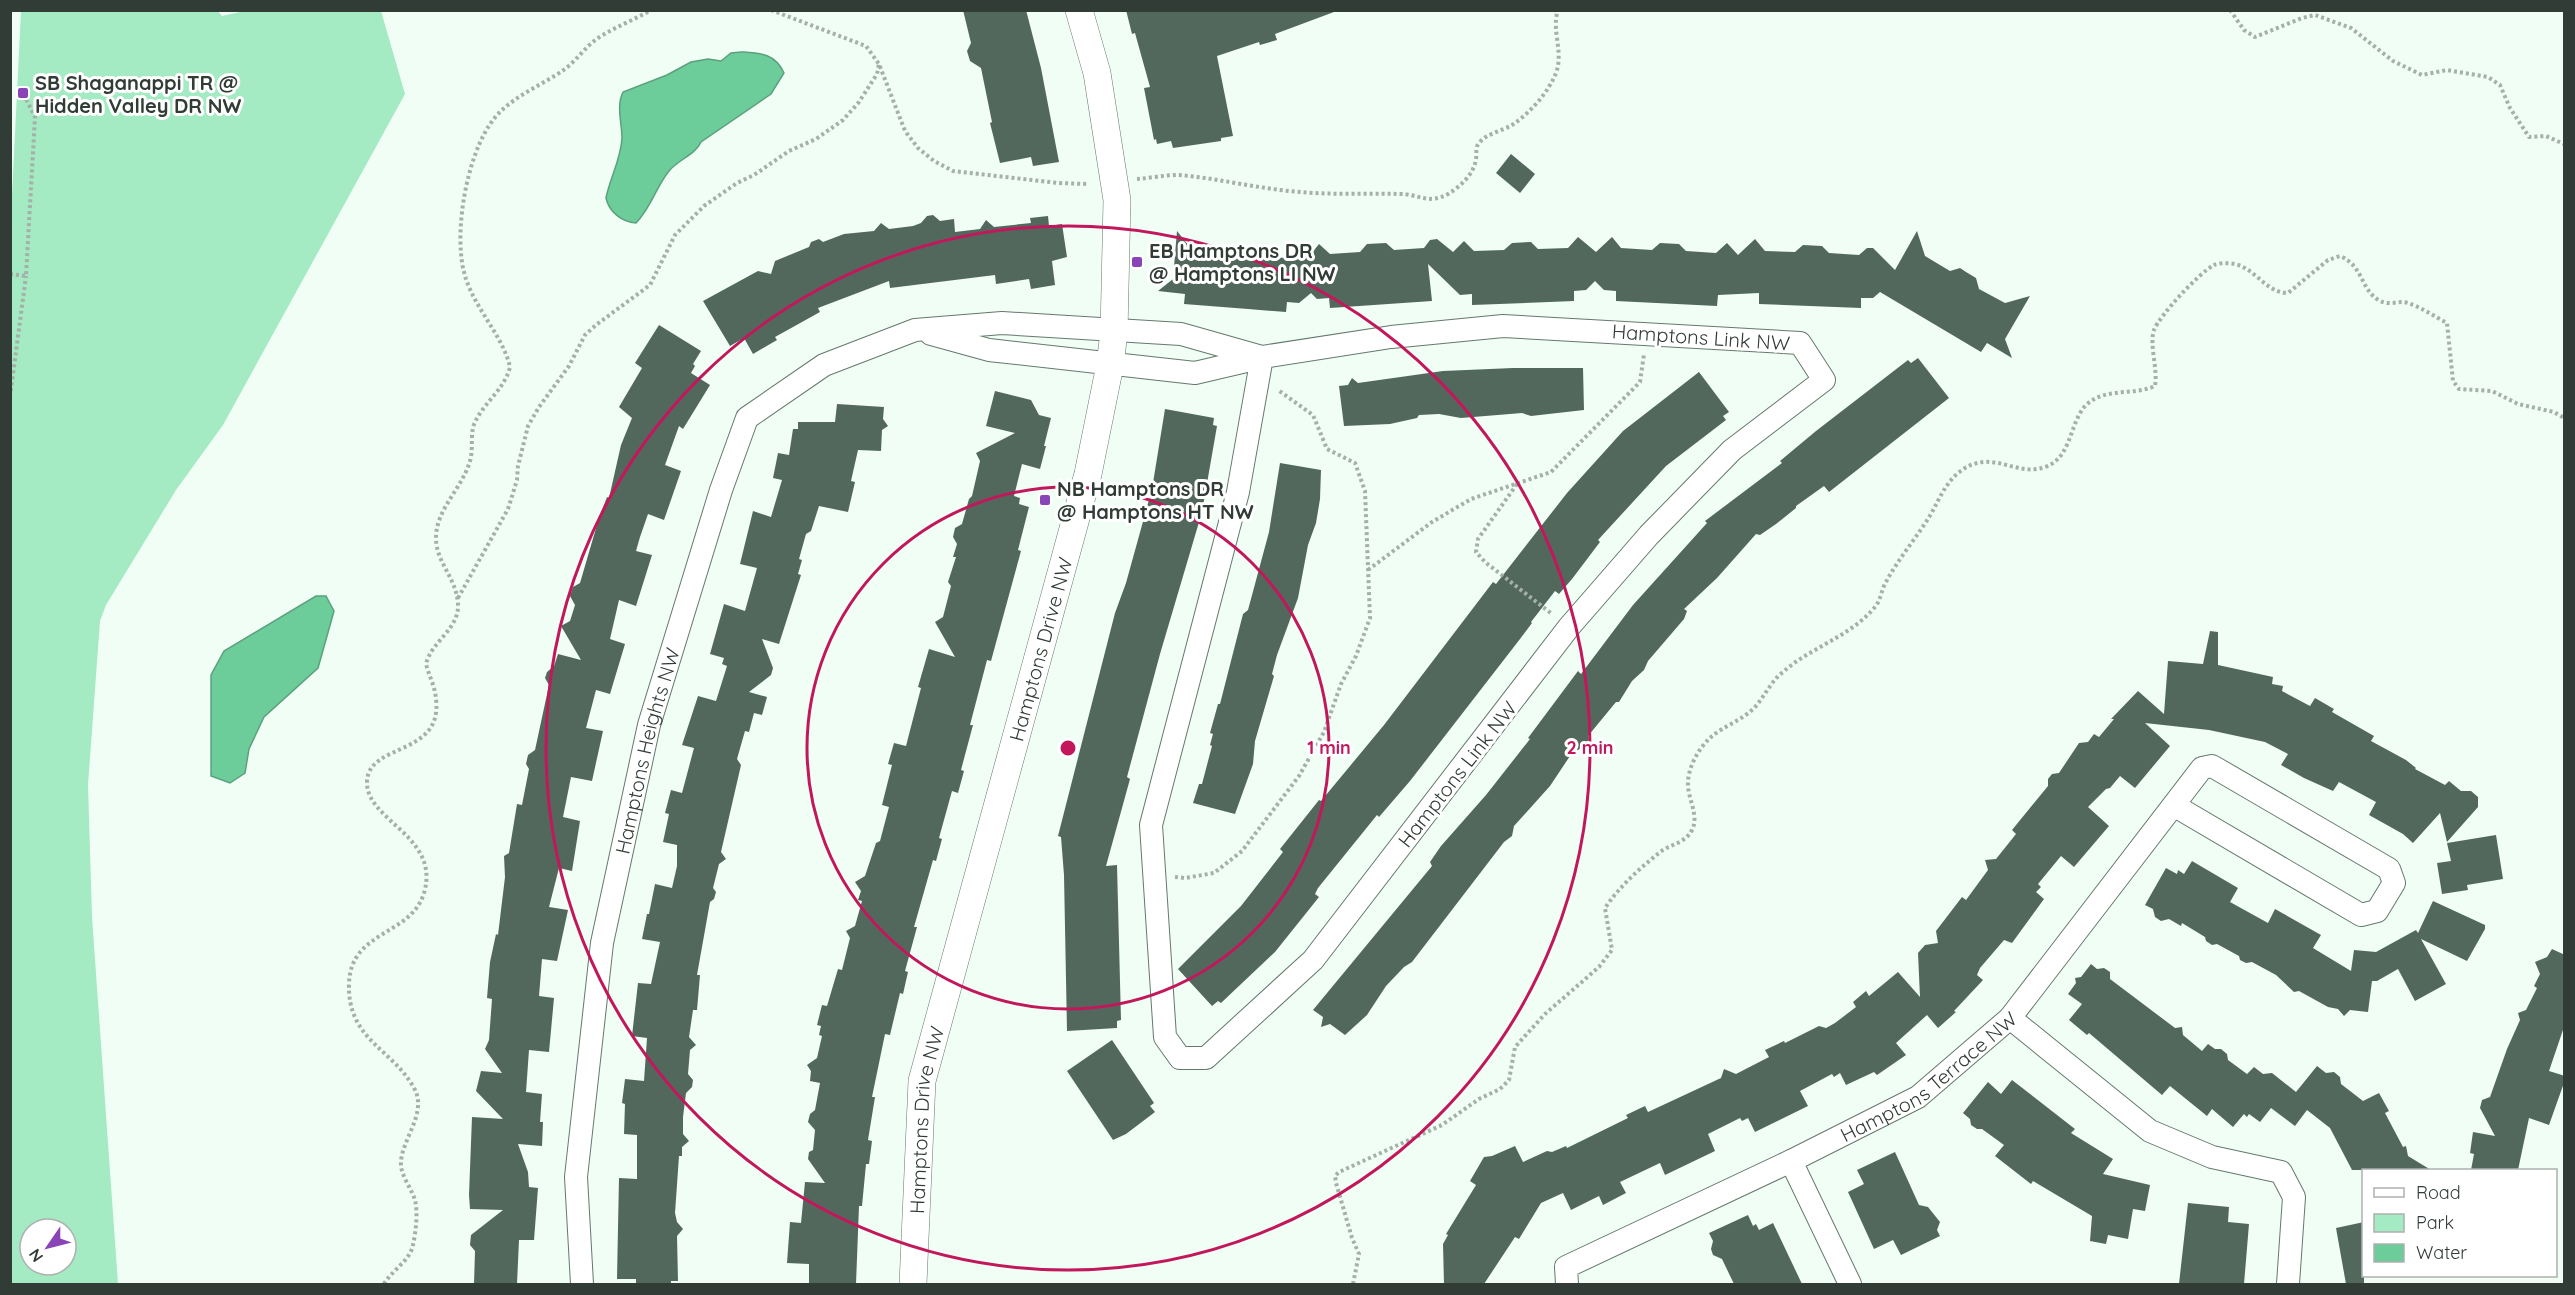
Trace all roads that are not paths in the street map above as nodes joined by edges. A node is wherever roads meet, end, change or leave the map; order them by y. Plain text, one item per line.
1 (1079, 10) edge
2 (915, 330) junction
3 (1114, 332) junction
4 (1262, 357) junction
5 (1110, 365) junction
6 (2175, 806) junction
7 (2010, 1018) junction
8 (1791, 1161) junction
9 (582, 1284) edge
10 (913, 1284) edge
11 (1567, 1284) edge
12 (1850, 1284) edge
13 (2288, 1284) edge

1 - 3 street, Hamptons Drive NW
2 - 3 street, Hamptons Heights NW
2 - 5 street
2 - 9 street, Hamptons Heights NW
3 - 4 street, Hamptons Link NW
3 - 5 street, Hamptons Drive NW
4 - 4 street, Hamptons Link NW
4 - 5 street, Hamptons Link NW
5 - 10 street, Hamptons Drive NW
6 - 6 street
6 - 7 street
7 - 8 street, Hamptons Terrace NW
7 - 13 street, Hamptons Terrace NW
8 - 11 street, Hamptons Terrace NW
8 - 12 street

